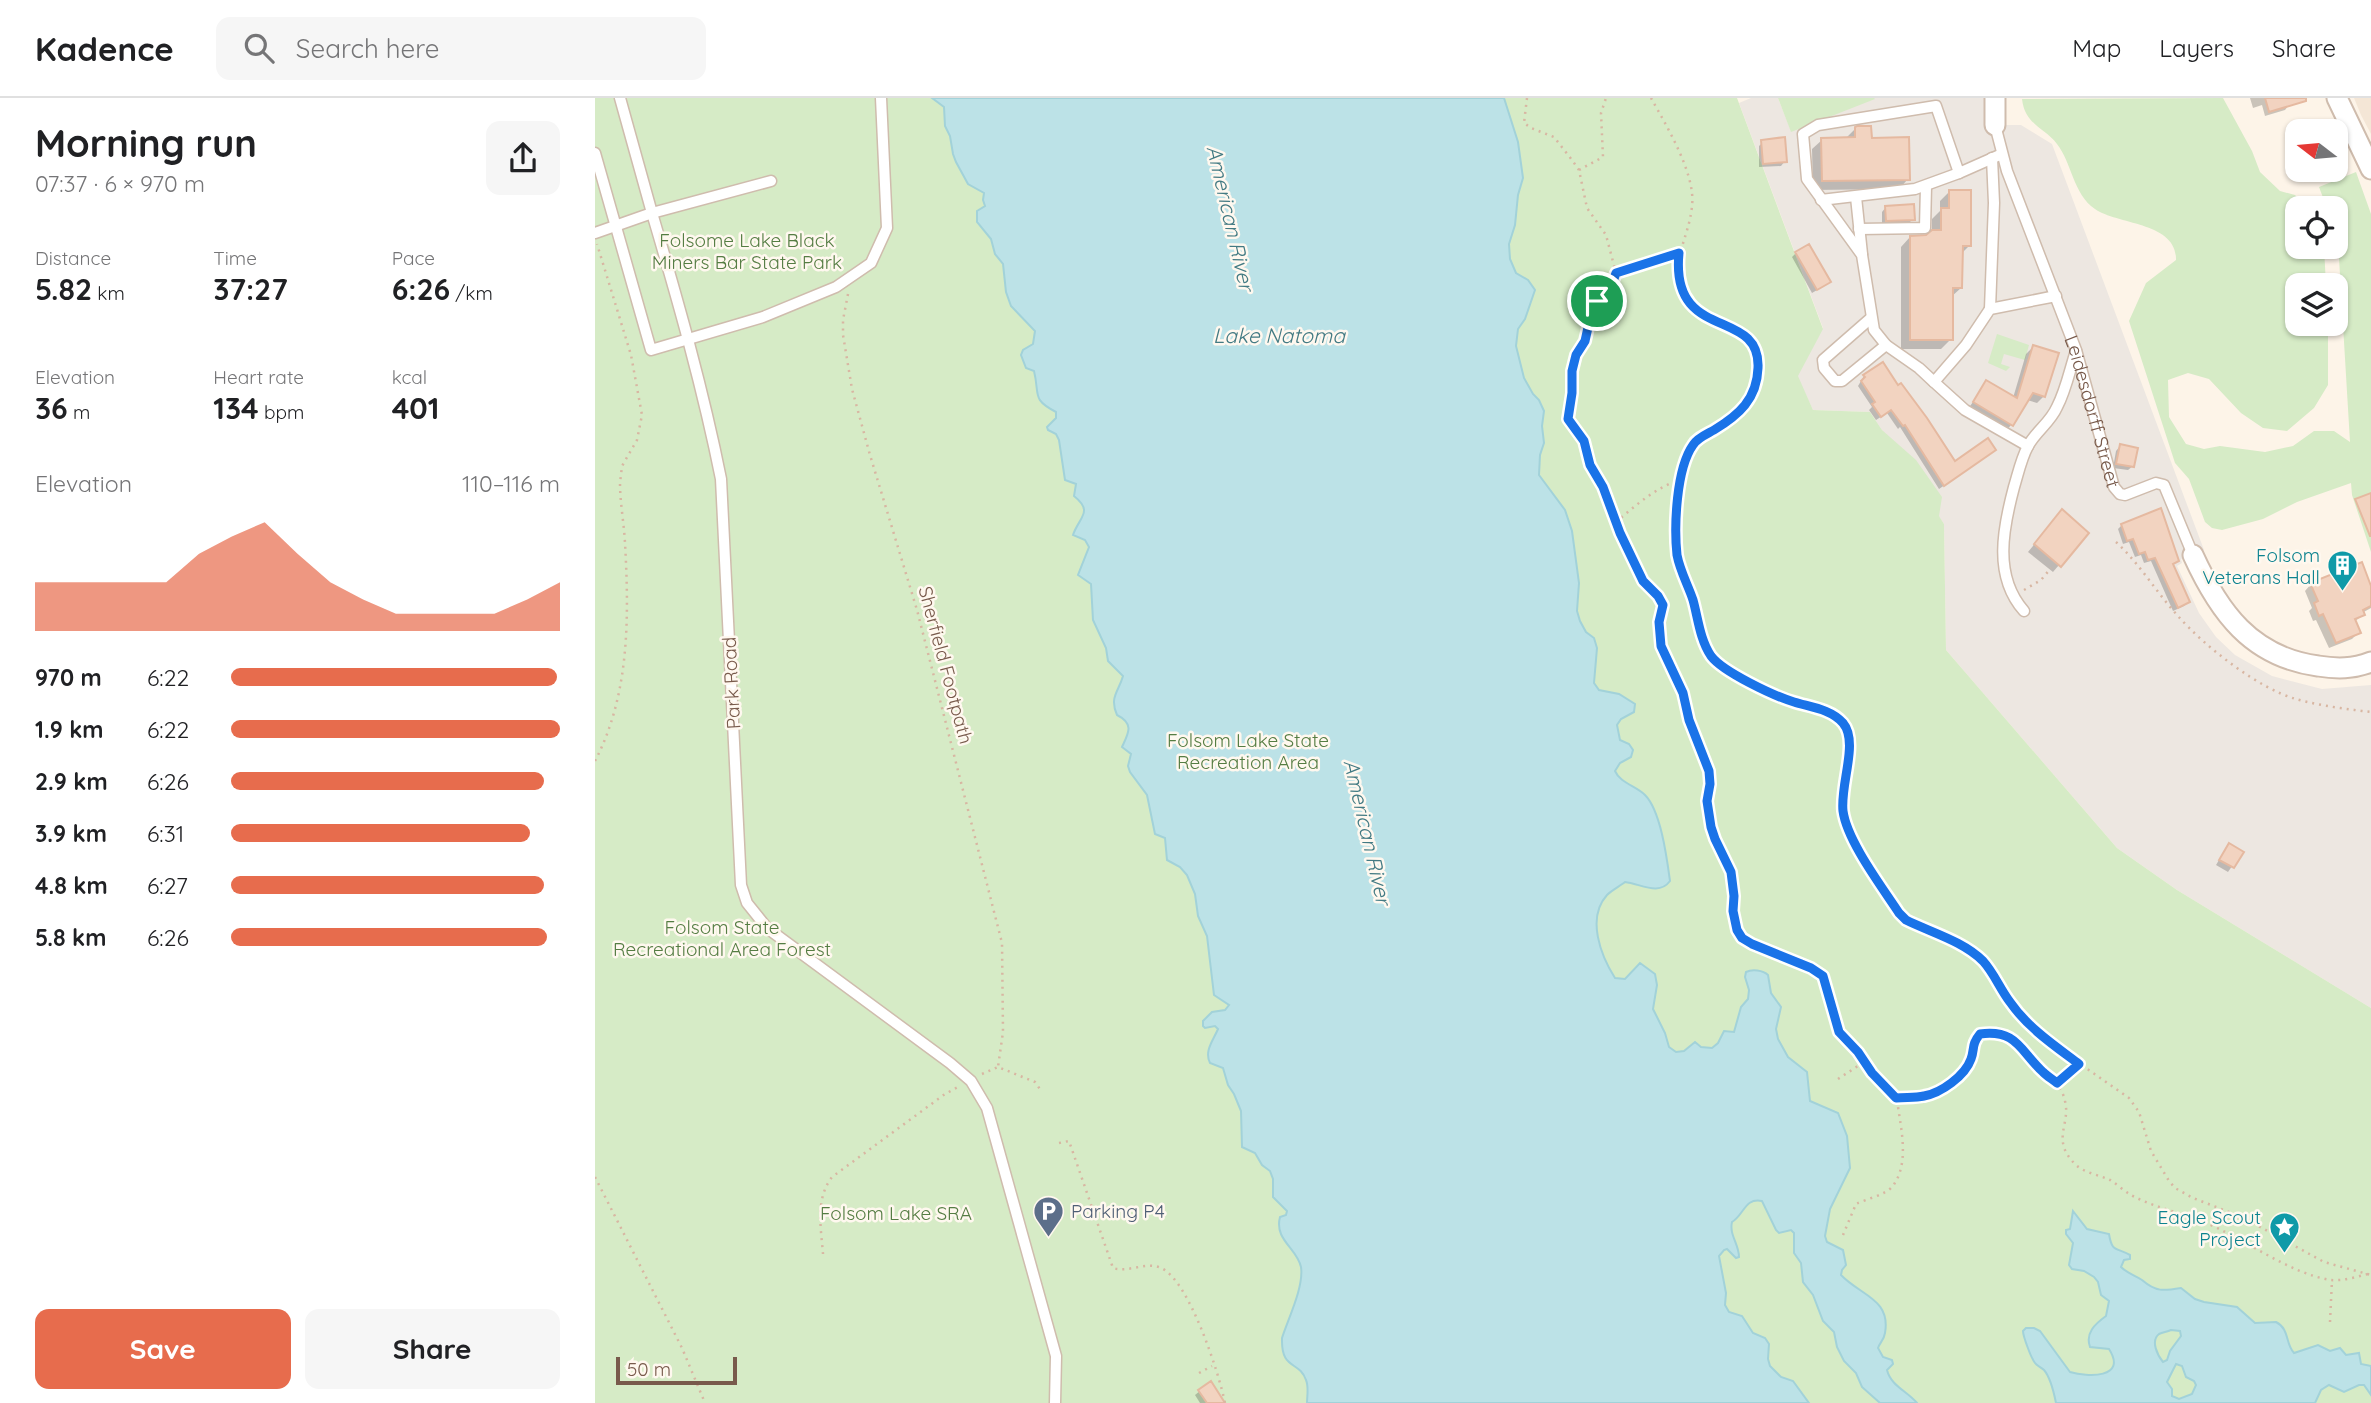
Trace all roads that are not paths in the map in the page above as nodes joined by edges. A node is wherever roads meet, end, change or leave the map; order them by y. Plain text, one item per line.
1 (620, 98) edge
2 (881, 98) edge
3 (1996, 98) edge
4 (2337, 98) edge
5 (1995, 125) joint
6 (595, 153) edge
7 (1997, 156) junction
8 (2371, 169) edge
9 (1959, 173) junction
10 (771, 181) dead end
11 (1926, 186) junction
12 (1856, 197) junction
13 (1821, 200) junction
14 (652, 213) junction
15 (616, 225) junction
16 (1859, 229) junction
17 (595, 235) edge
18 (1862, 255) junction
19 (2056, 296) junction
20 (1990, 309) junction
21 (1871, 318) junction
22 (690, 340) junction
23 (1886, 345) junction
24 (2076, 350) junction
25 (1934, 382) junction
26 (2028, 446) junction
27 (2193, 555) joint
28 (2024, 611) dead end
29 (2371, 662) edge
30 (1055, 1403) edge

1 - 14 lane, Park Road
2 - 22 lane
3 - 5 street, Leidesdorff Street
4 - 8 street
5 - 7 lane, Leidesdorff Street
6 - 15 lane
7 - 9 lane
7 - 19 lane, Leidesdorff Street
7 - 20 lane
9 - 11 lane
9 - 13 lane
10 - 14 lane
11 - 12 lane
11 - 16 lane
12 - 13 lane
12 - 16 lane
13 - 18 lane
14 - 15 lane
14 - 22 lane, Park Road
15 - 17 lane
15 - 22 lane
16 - 18 lane
18 - 21 lane
19 - 20 lane
19 - 24 lane, Leidesdorff Street
20 - 25 lane
21 - 23 lane
21 - 23 lane
22 - 30 lane, Park Road
23 - 25 lane
24 - 26 lane
24 - 27 lane, Leidesdorff Street
25 - 26 lane
26 - 28 lane
27 - 29 street, Leidesdorff Street

